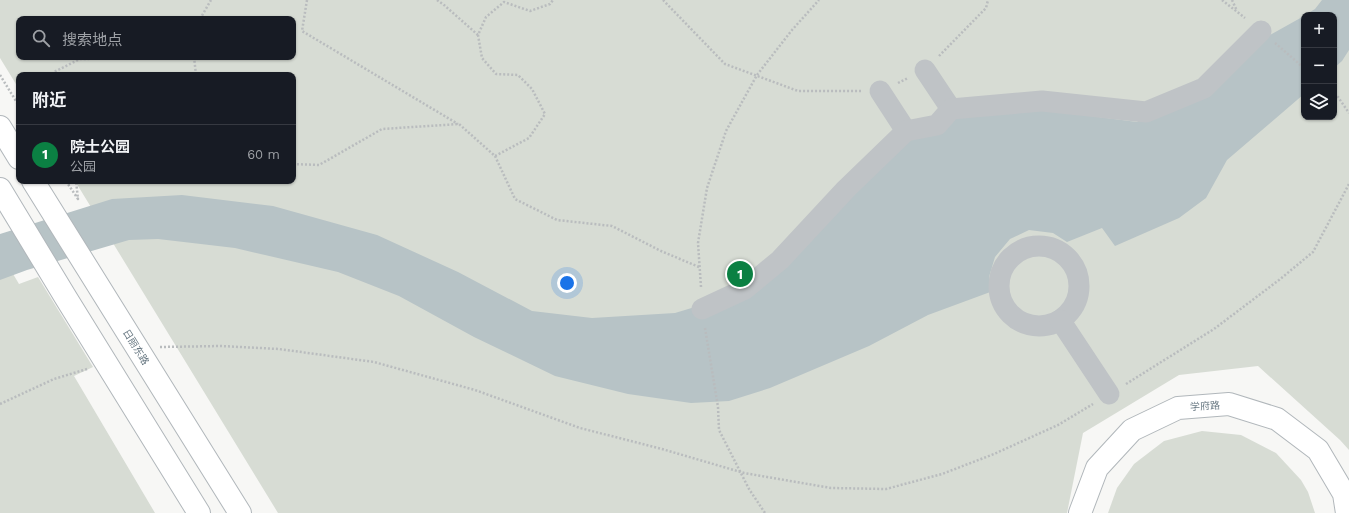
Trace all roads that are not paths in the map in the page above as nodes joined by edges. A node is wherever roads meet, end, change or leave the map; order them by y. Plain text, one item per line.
1 (1266, 35) road end
2 (925, 70) road end
3 (880, 91) road end
4 (951, 109) junction
5 (0, 127) edge
6 (906, 131) junction
7 (16, 153) edge
8 (35, 184) edge
9 (3, 193) edge
10 (703, 315) road end
11 (1060, 320) dead end
12 (1109, 394) road end
13 (1346, 500) edge
14 (199, 513) edge
15 (240, 513) edge
16 (1080, 513) edge

1 - 4 street
2 - 4 street
3 - 6 street
4 - 6 street
5 - 7 main road
6 - 10 street
8 - 15 main road, 日丽东路
9 - 14 main road
11 - 12 street
13 - 16 main road, 学府路

